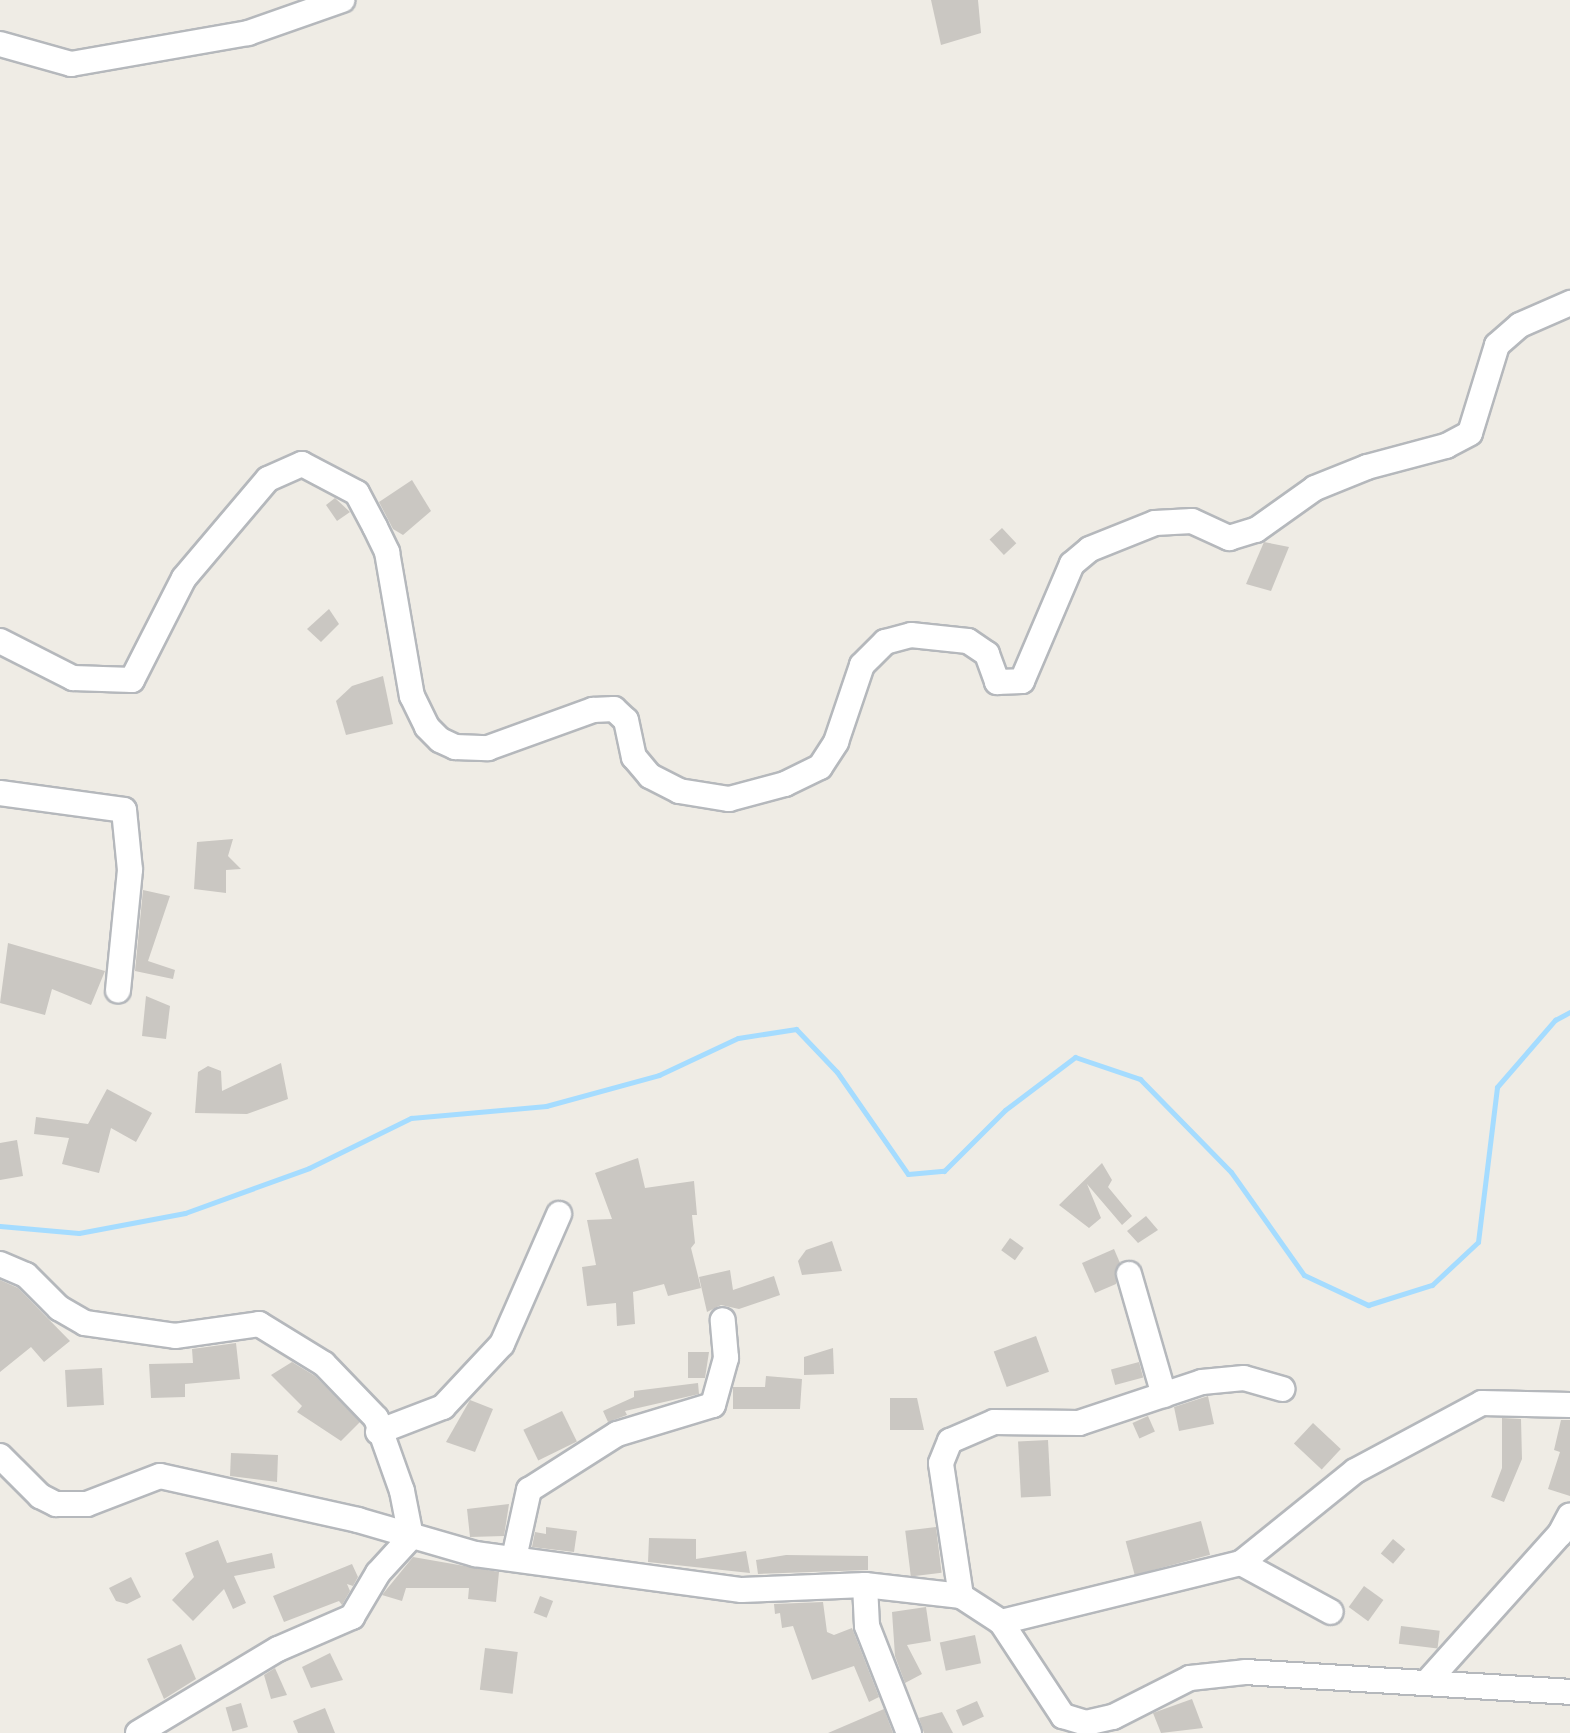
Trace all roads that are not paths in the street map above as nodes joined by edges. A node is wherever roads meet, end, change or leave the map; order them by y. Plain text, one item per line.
1 (342, 0) edge
2 (0, 44) edge
3 (1570, 303) edge
4 (0, 641) edge
5 (0, 793) edge
6 (118, 990) dead end
7 (559, 1214) dead end
8 (0, 1264) edge
9 (1129, 1274) dead end
10 (723, 1320) dead end
11 (1282, 1389) dead end
12 (1164, 1395) junction
13 (1570, 1405) edge
14 (378, 1432) junction
15 (0, 1456) edge
16 (1570, 1515) edge
17 (411, 1537) junction
18 (514, 1558) junction
19 (1241, 1563) junction
20 (865, 1585) junction
21 (961, 1596) junction
22 (1331, 1612) dead end
23 (1001, 1622) junction
24 (1428, 1681) junction
25 (1570, 1692) edge
26 (138, 1733) edge
27 (909, 1733) edge

1 - 2 street
3 - 4 street
5 - 6 street
7 - 14 street
8 - 14 street
9 - 12 street
10 - 18 street
11 - 12 street
12 - 21 street
13 - 19 street
14 - 17 street
15 - 17 street
16 - 24 street
17 - 18 street
17 - 26 street
18 - 20 street
19 - 22 street
19 - 23 street
20 - 21 street
20 - 27 street
21 - 23 street
23 - 24 street
24 - 25 street

